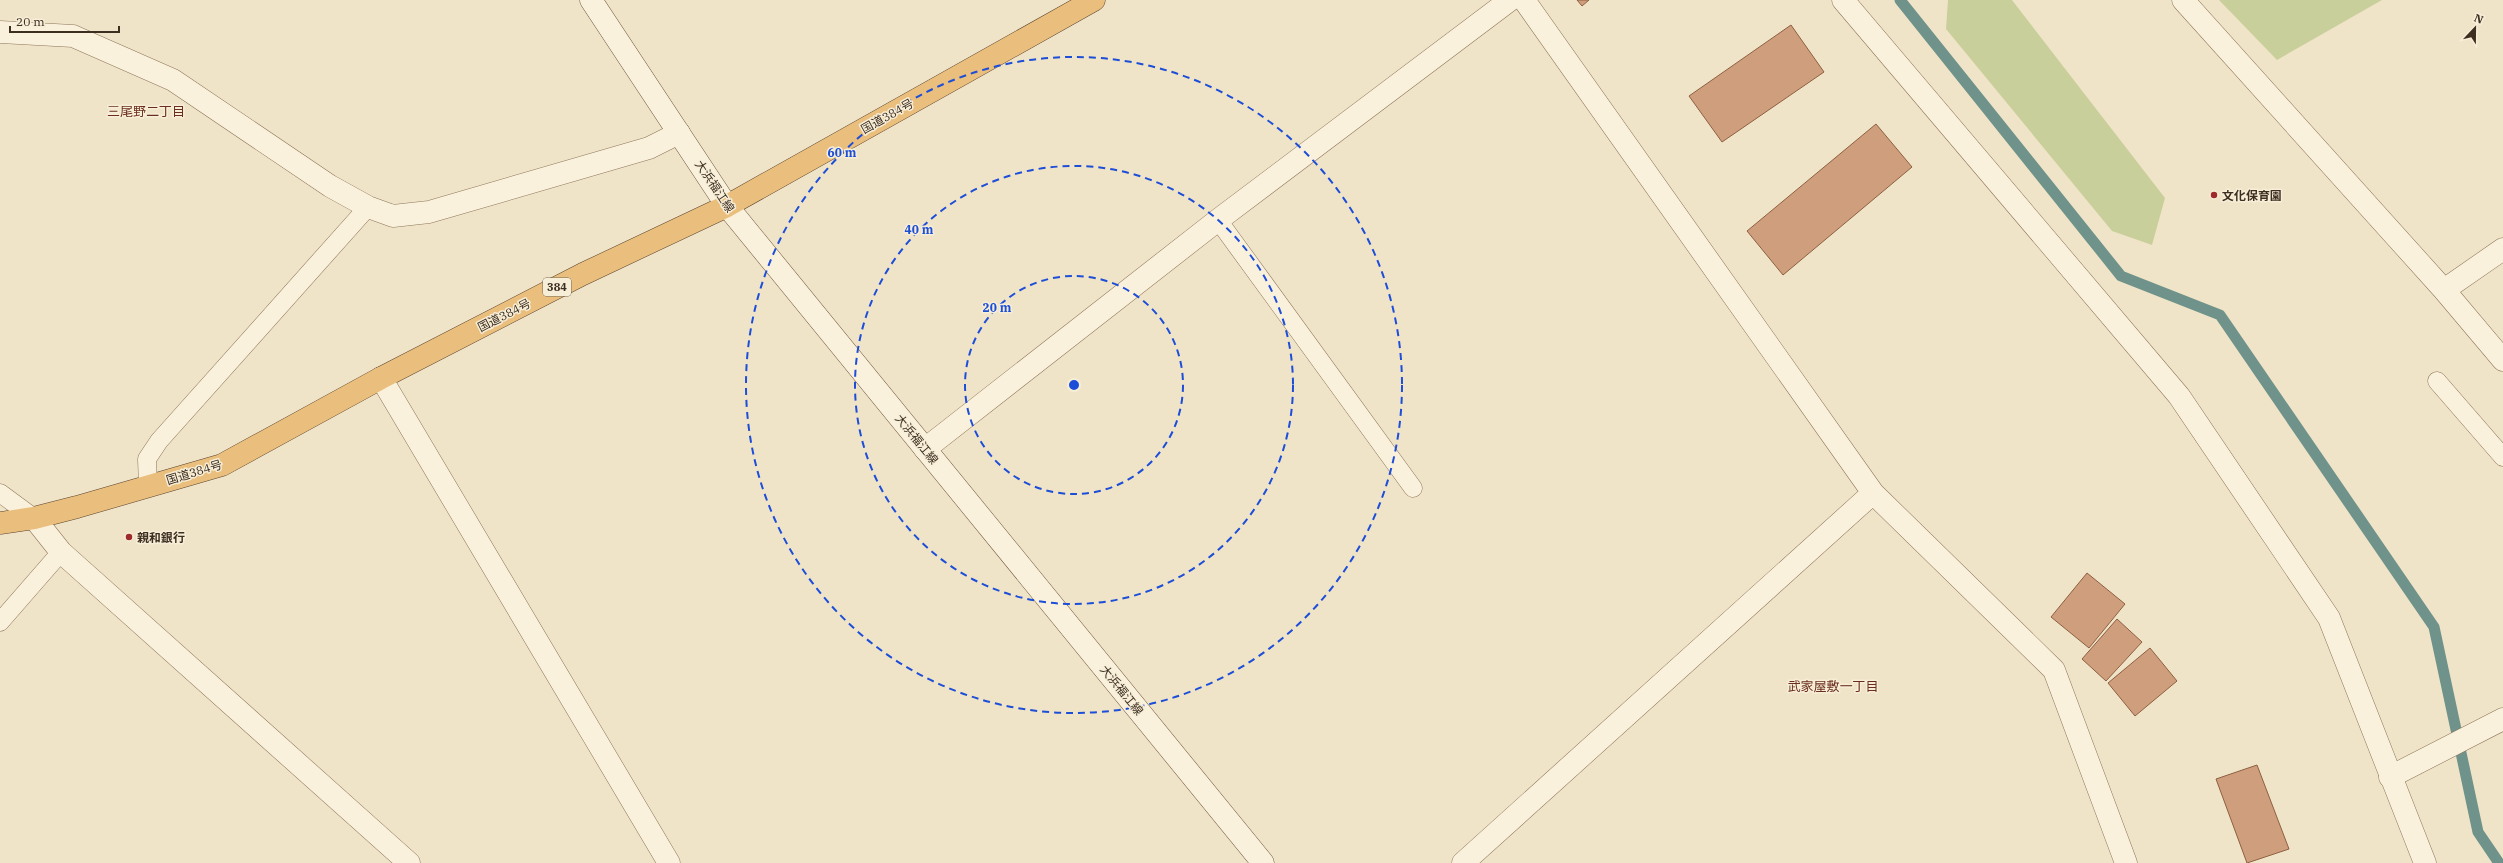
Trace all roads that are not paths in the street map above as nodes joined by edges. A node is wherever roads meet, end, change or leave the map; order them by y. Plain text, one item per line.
1 (591, 0) edge
2 (1094, 0) edge
3 (1510, 0) edge
4 (1524, 0) edge
5 (1843, 0) edge
6 (2183, 0) edge
7 (0, 32) edge
8 (680, 133) junction
9 (727, 206) junction
10 (368, 207) junction
11 (1218, 220) junction
12 (2503, 249) edge
13 (2444, 290) junction
14 (2503, 360) edge
15 (381, 378) junction
16 (2437, 381) dead end
17 (925, 449) junction
18 (2503, 457) edge
19 (148, 486) junction
20 (1413, 488) dead end
21 (0, 492) edge
22 (1873, 492) junction
23 (34, 518) junction
24 (0, 523) edge
25 (61, 552) junction
26 (0, 622) edge
27 (2503, 719) edge
28 (2390, 777) junction
29 (409, 863) edge
30 (669, 863) edge
31 (1263, 863) edge
32 (1463, 863) edge
33 (2126, 863) edge
34 (2425, 863) edge

1 - 8 street, 大浜福江線
2 - 9 highway, 国道384号 / 384
3 - 11 street
4 - 22 street
5 - 28 street
6 - 13 street
7 - 10 street
8 - 9 street, 大浜福江線
8 - 10 street
9 - 15 highway, 国道384号 / 384
9 - 17 street, 大浜福江線
10 - 19 lane
11 - 17 street
11 - 20 lane
12 - 13 street
13 - 14 street
15 - 19 highway, 国道384号 / 384
15 - 30 street
16 - 18 lane
17 - 31 street, 大浜福江線
19 - 23 highway, 国道384号 / 384
21 - 23 lane
22 - 32 street
22 - 33 street
23 - 24 highway, 国道384号 / 384
23 - 25 street
25 - 26 lane
25 - 29 street
27 - 28 street
28 - 34 street

